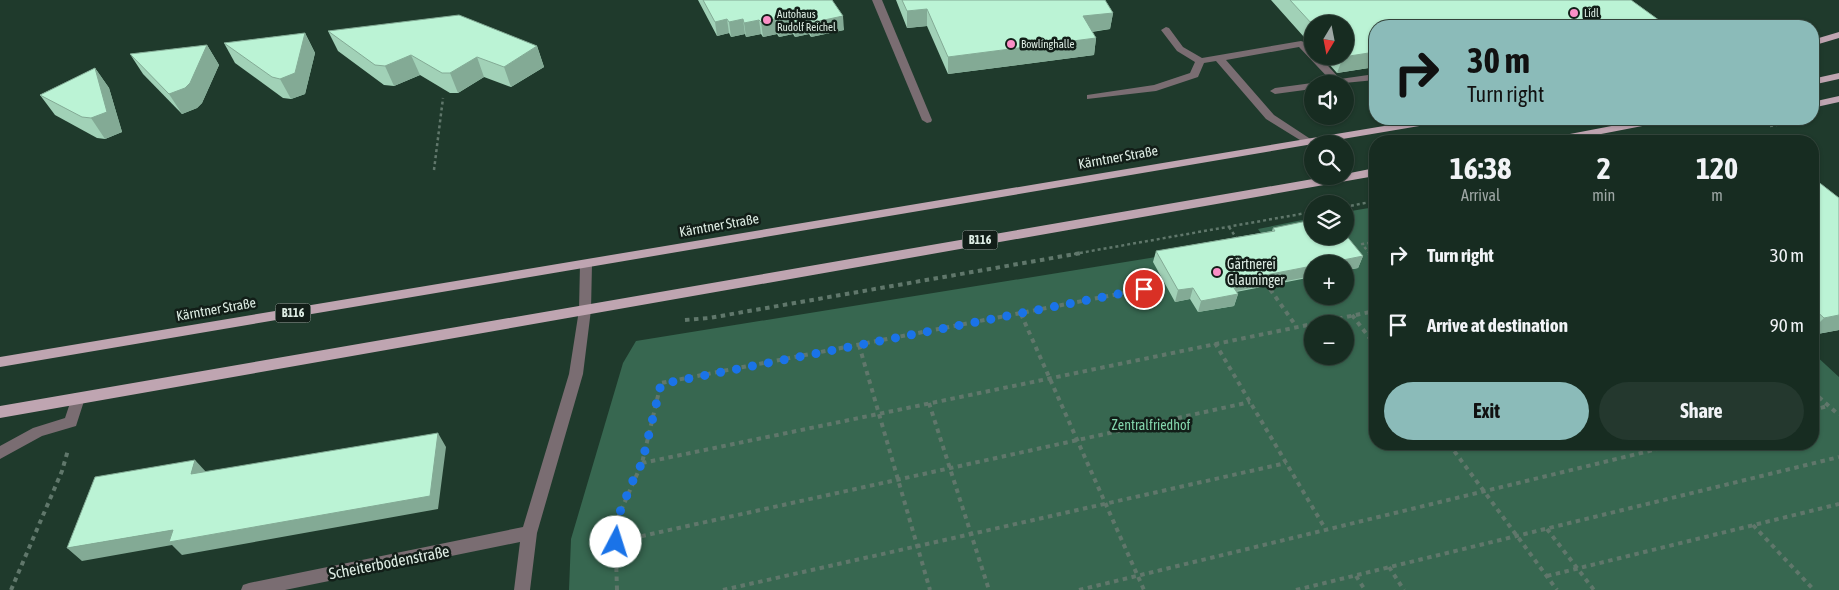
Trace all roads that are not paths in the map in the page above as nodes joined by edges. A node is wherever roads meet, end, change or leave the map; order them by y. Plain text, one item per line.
1 (877, 0) edge
2 (1166, 30) dead end
3 (1839, 34) edge
4 (1819, 41) edge
5 (1304, 47) edge
6 (1218, 57) junction
7 (1200, 61) junction
8 (1839, 76) edge
9 (1369, 78) edge
10 (1354, 80) edge
11 (1819, 80) edge
12 (1304, 87) edge
13 (1275, 91) dead end
14 (1091, 97) dead end
15 (1839, 99) edge
16 (1819, 103) edge
17 (927, 120) dead end
18 (1409, 125) edge
19 (1632, 125) edge
20 (1349, 135) edge
21 (1580, 135) edge
22 (1304, 139) edge
23 (1304, 143) edge
24 (1369, 173) edge
25 (586, 264) junction
26 (585, 310) junction
27 (0, 362) edge
28 (78, 398) junction
29 (0, 412) edge
30 (0, 453) edge
31 (529, 533) junction
32 (249, 590) edge
33 (522, 590) edge

1 - 17 street
2 - 7 street
3 - 4 main road
5 - 6 street
6 - 7 street
6 - 22 street
7 - 14 street
8 - 11 main road
9 - 10 street
12 - 13 street
15 - 16 main road
18 - 20 main road, Kärntner Straße / B116
19 - 21 main road
23 - 25 main road, Kärntner Straße / B116
24 - 26 main road, B116
25 - 26 street
25 - 27 main road, Kärntner Straße / B116
26 - 28 main road, B116
26 - 31 street
28 - 29 main road, B116
28 - 30 street
31 - 32 street, Scheiterbodenstraße
31 - 33 street

